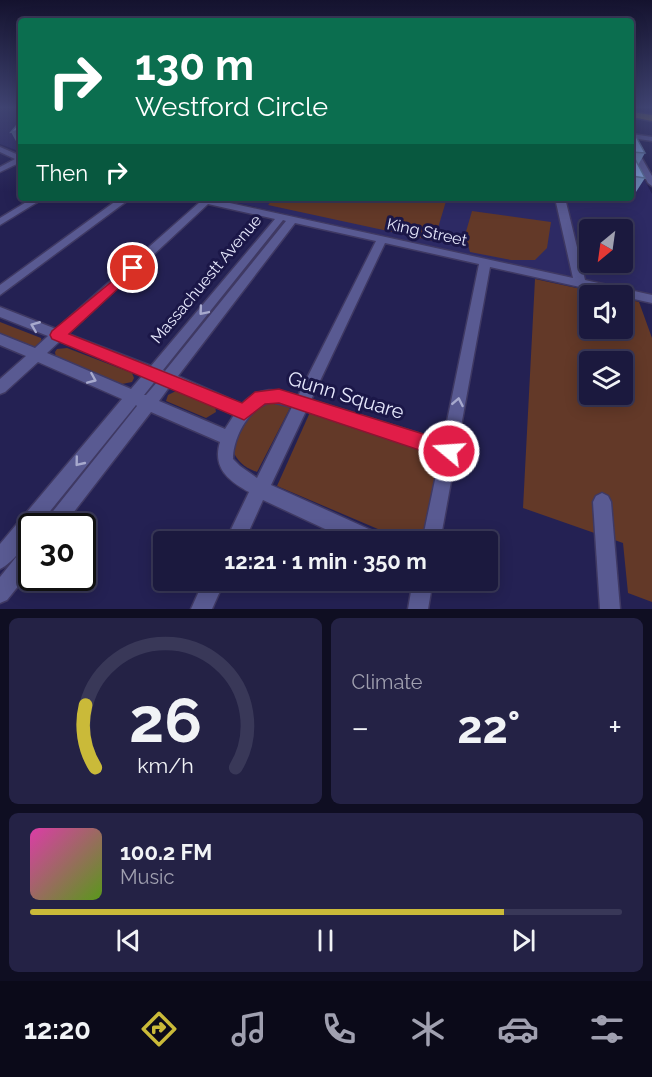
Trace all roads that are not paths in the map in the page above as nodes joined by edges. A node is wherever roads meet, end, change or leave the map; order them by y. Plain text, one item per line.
1 (634, 136) edge
2 (652, 139) edge
3 (0, 148) edge
4 (634, 152) edge
5 (18, 157) edge
6 (18, 161) edge
7 (639, 161) junction
8 (652, 163) edge
9 (0, 170) edge
10 (652, 183) edge
11 (34, 201) edge
12 (122, 201) edge
13 (198, 201) edge
14 (209, 201) edge
15 (561, 201) edge
16 (286, 219) junction
17 (0, 222) edge
18 (382, 239) junction
19 (484, 262) junction
20 (580, 283) junction
21 (230, 288) junction
22 (0, 291) edge
23 (652, 298) edge
24 (0, 312) edge
25 (58, 335) junction
26 (0, 339) edge
27 (37, 355) junction
28 (153, 372) junction
29 (168, 378) junction
30 (0, 388) edge
31 (133, 396) junction
32 (302, 402) junction
33 (148, 403) junction
34 (244, 412) junction
35 (230, 439) junction
36 (449, 451) junction
37 (259, 489) junction
38 (602, 502) dead end
39 (62, 513) edge
40 (239, 531) edge
41 (351, 531) edge
42 (433, 531) edge
43 (0, 558) edge
44 (18, 570) edge
45 (210, 591) edge
46 (421, 591) edge
47 (0, 593) edge
48 (201, 609) edge
49 (418, 609) edge
50 (610, 609) edge

1 - 2 street
3 - 5 street
4 - 7 street
6 - 9 street
7 - 8 street
7 - 10 street
11 - 17 street
12 - 22 street
13 - 25 street
14 - 16 street, King Street
15 - 20 street
16 - 18 street, King Street
16 - 21 street, Massachuestt Avenue
18 - 19 street, King Street
18 - 32 street
19 - 20 street, King Street
36 -> 19 street
20 - 23 street, King Street
21 -> 28 street, Massachuestt Avenue
21 - 29 street
25 -> 24 street
25 - 27 street
25 - 28 street
26 - 27 street
27 - 30 street
27 -> 31 street
28 - 29 street
28 - 31 street, Massachuestt Avenue
29 - 33 street
29 - 34 street
31 - 33 street
31 -> 43 street, Massachuestt Avenue
32 - 34 street, Gunn Square
32 - 36 street, Gunn Square
32 - 37 street
33 - 35 street
33 - 39 street
34 - 35 street, Gunn Square
35 - 37 street, Gunn Square
36 - 42 street
37 - 40 street
37 - 41 street, Gunn Square
38 - 50 street
44 - 47 street
45 - 48 street
46 - 49 street

